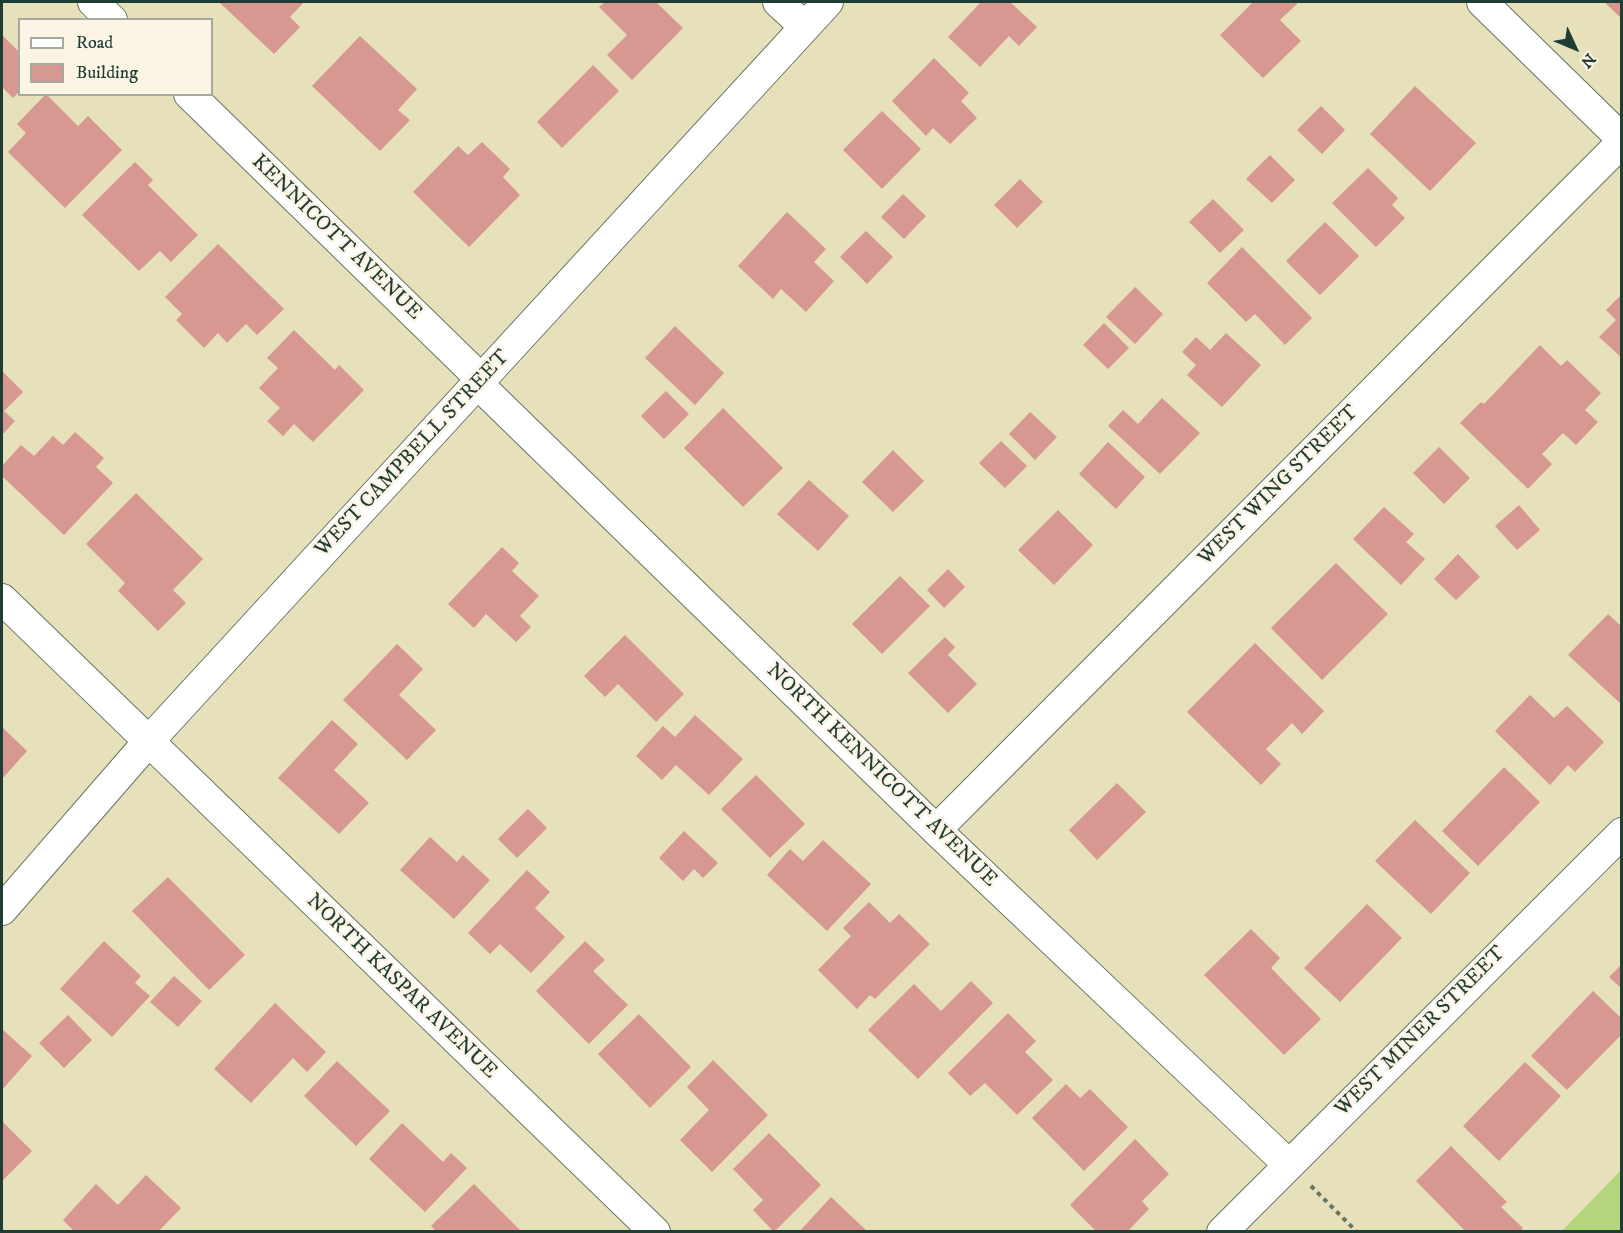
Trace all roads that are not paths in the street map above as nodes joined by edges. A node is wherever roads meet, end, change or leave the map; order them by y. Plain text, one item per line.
1 (93, 2) edge
2 (778, 2) edge
3 (828, 2) edge
4 (1482, 2) edge
5 (110, 18) edge
6 (805, 27) junction
7 (191, 96) edge
8 (1622, 140) edge
9 (478, 384) junction
10 (2, 599) edge
11 (148, 742) junction
12 (936, 830) junction
13 (1622, 832) edge
14 (2, 910) edge
15 (1288, 1164) junction
16 (655, 1232) edge
17 (1221, 1232) edge

1 - 5 street
2 - 6 street
3 - 6 street, WEST CAMPBELL STREET
4 - 8 street
6 - 9 street, WEST CAMPBELL STREET
7 - 9 street, KENNICOTT AVENUE
8 - 12 street, WEST WING STREET
9 - 11 street, WEST CAMPBELL STREET
9 - 12 street, NORTH KENNICOTT AVENUE
10 - 11 street, NORTH KASPAR AVENUE
11 - 14 street, WEST CAMPBELL STREET
11 - 16 street, NORTH KASPAR AVENUE
12 - 15 street, NORTH KENNICOTT AVENUE
13 - 15 street, WEST MINER STREET
15 - 17 street, WEST MINER STREET

